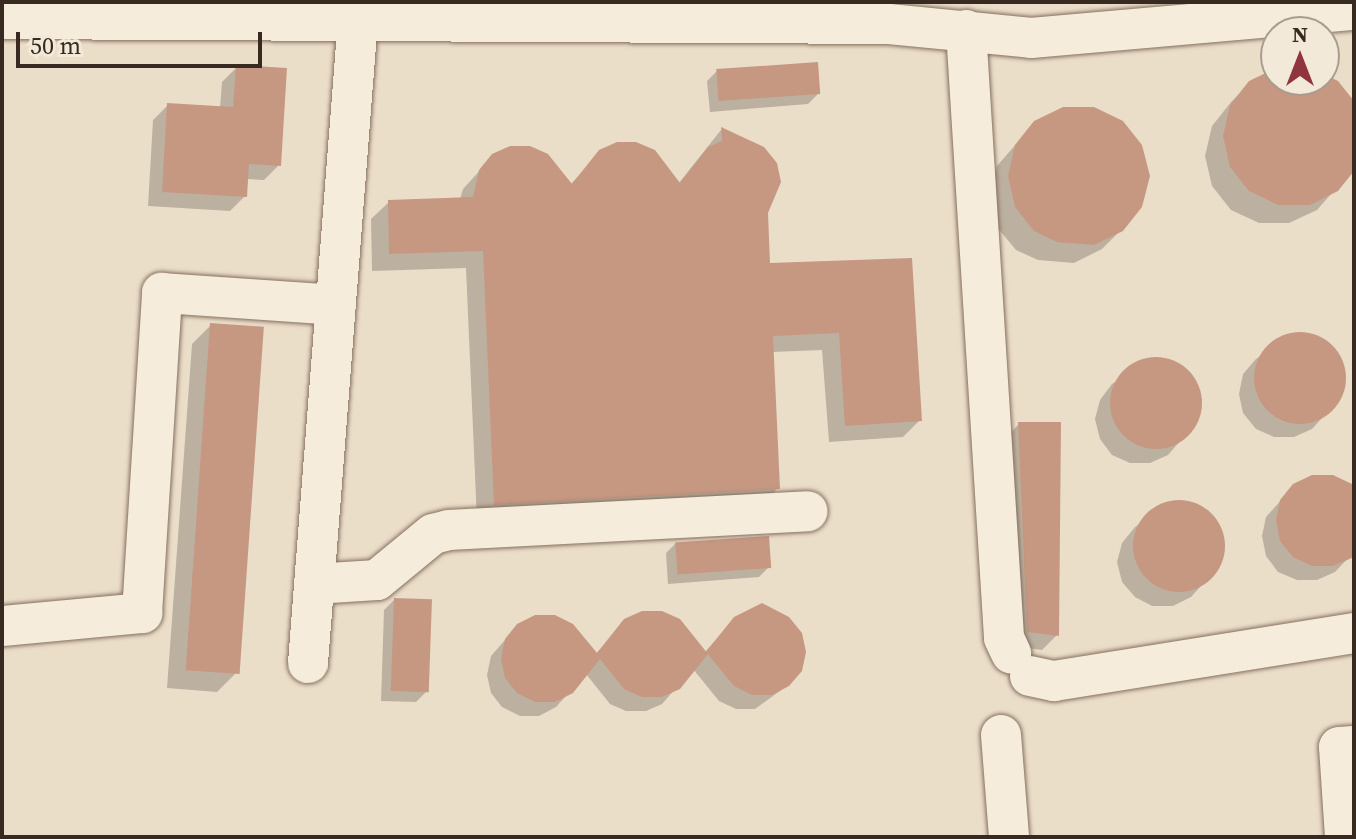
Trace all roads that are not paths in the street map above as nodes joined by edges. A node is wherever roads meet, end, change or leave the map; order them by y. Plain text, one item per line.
1 (7, 2) edge
2 (1354, 10) edge
3 (2, 11) edge
4 (2, 19) edge
5 (358, 19) junction
6 (966, 30) junction
7 (336, 305) junction
8 (807, 511) dead end
9 (314, 584) junction
10 (2, 626) edge
11 (1354, 633) edge
12 (308, 663) dead end
13 (1001, 735) dead end
14 (1354, 746) edge
15 (1009, 837) edge
16 (1345, 837) edge

1 - 3 street
2 - 6 street
4 - 5 street
5 - 6 street
5 - 7 street
6 - 11 street
7 - 9 street
7 - 10 street
8 - 9 street
9 - 12 street
13 - 15 street
14 - 16 street

